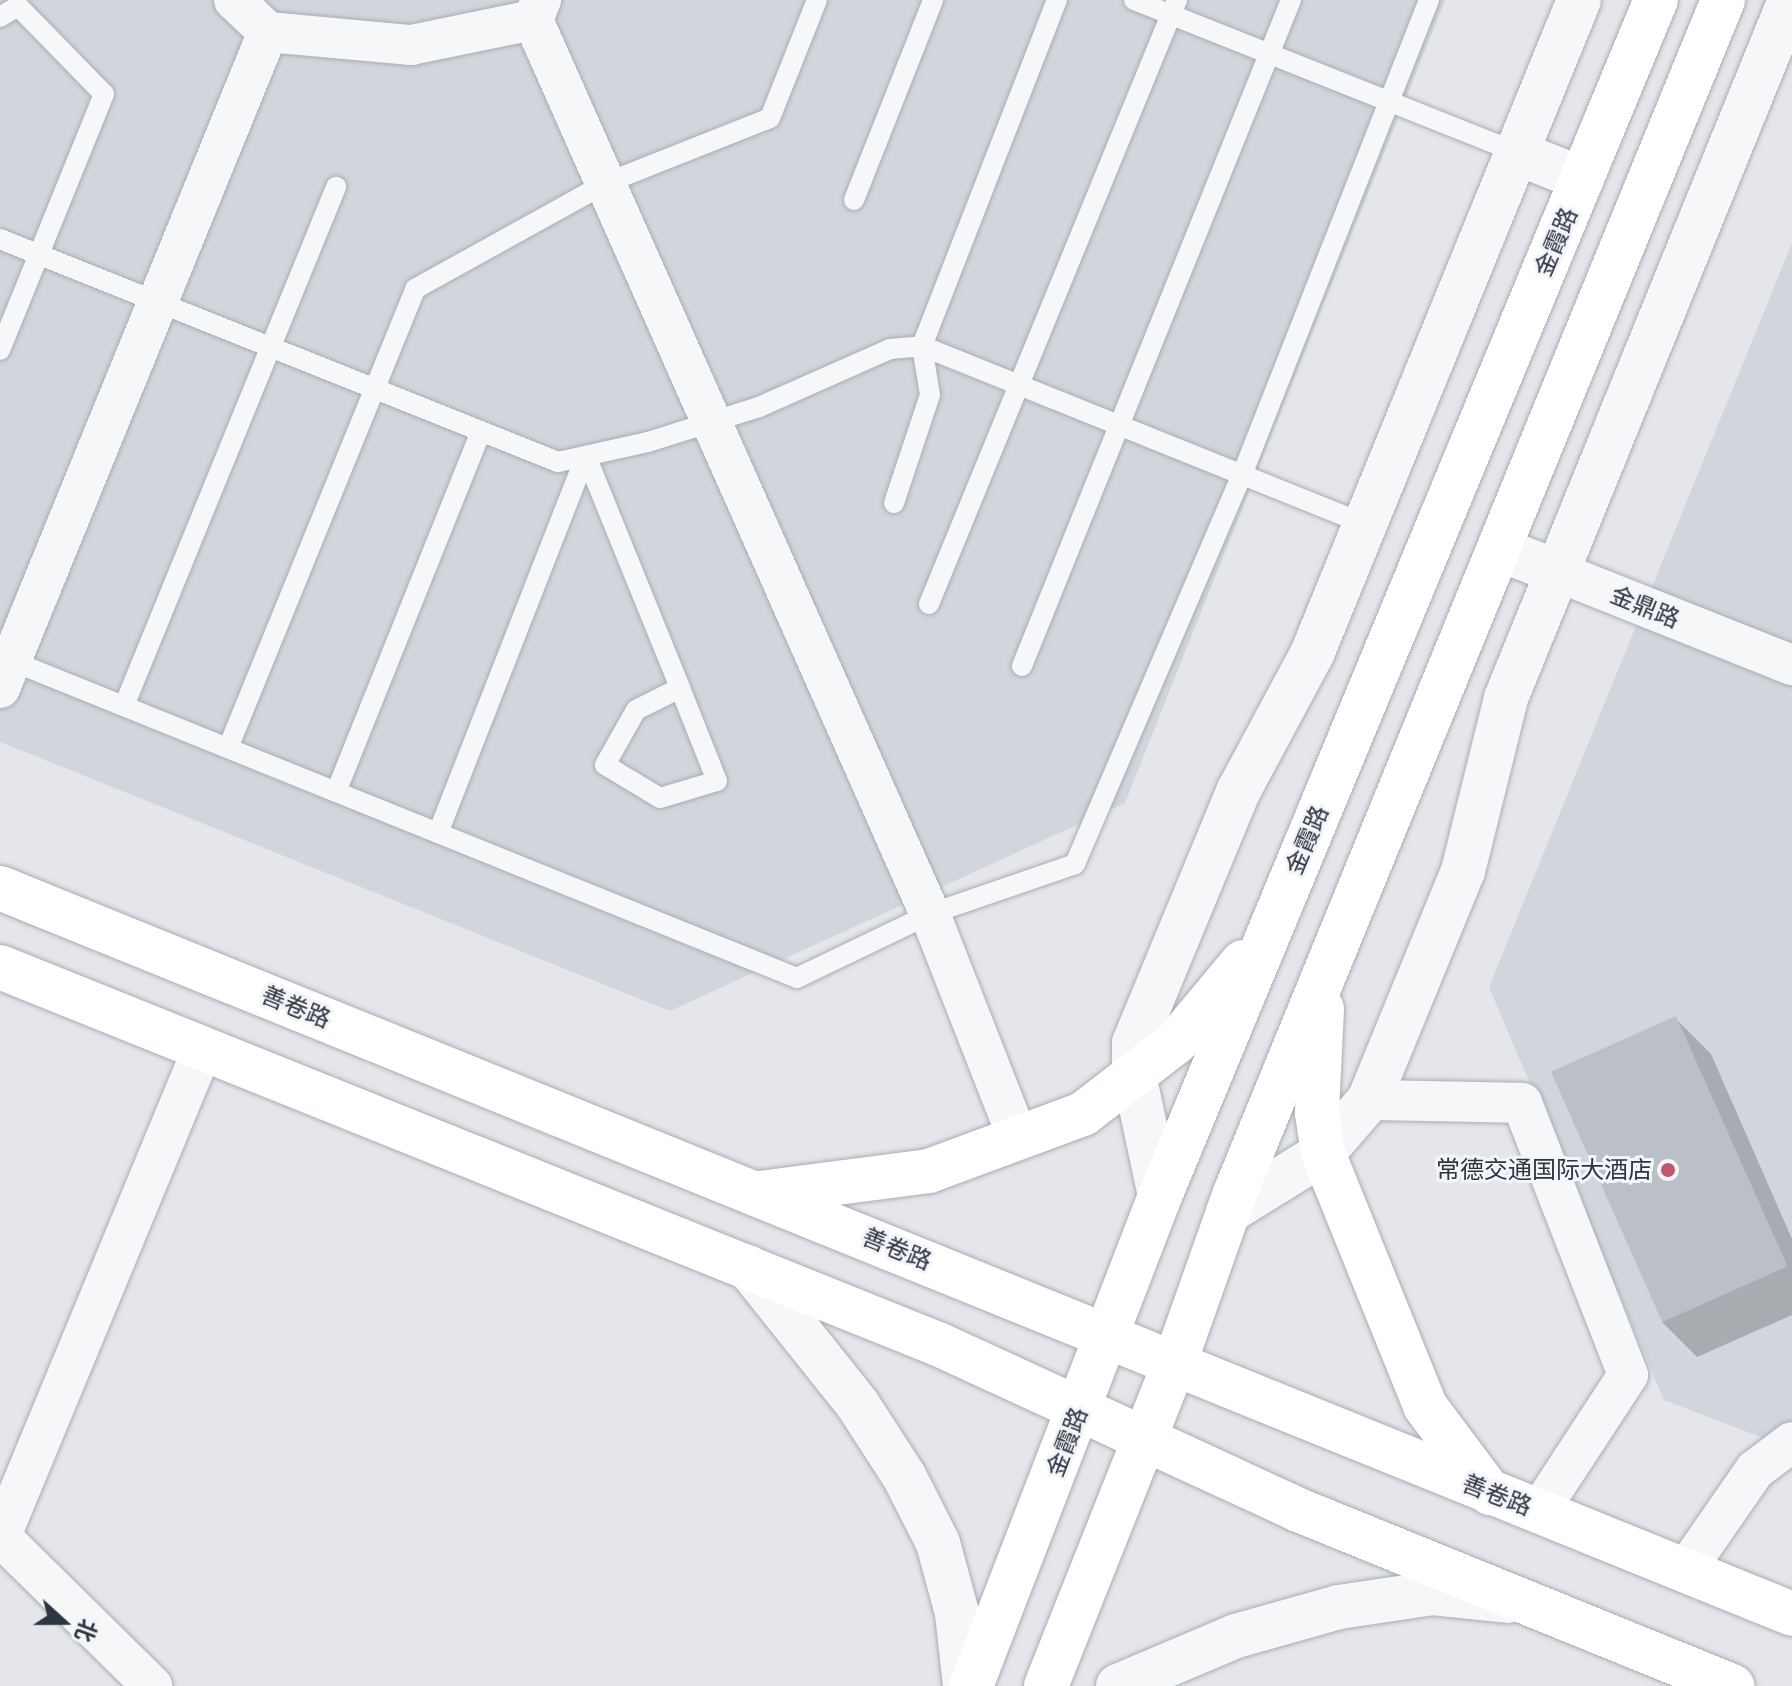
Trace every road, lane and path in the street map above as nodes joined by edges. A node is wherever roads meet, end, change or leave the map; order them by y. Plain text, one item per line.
1 (234, 0) edge
2 (817, 0) edge
3 (933, 0) edge
4 (1057, 0) edge
5 (1134, 0) edge
6 (1291, 0) edge
7 (1429, 0) edge
8 (1579, 0) edge
9 (1656, 0) edge
10 (1723, 0) edge
11 (1791, 0) edge
12 (1174, 7) edge
13 (537, 10) edge
14 (0, 17) edge
15 (268, 32) junction
16 (1271, 54) junction
17 (1389, 102) junction
18 (1515, 152) junction
19 (1582, 179) junction
20 (606, 183) junction
21 (336, 187) dead end
22 (854, 200) dead end
23 (0, 239) edge
24 (39, 254) junction
25 (155, 301) junction
26 (922, 346) junction
27 (270, 347) junction
28 (0, 350) edge
29 (1021, 386) junction
30 (372, 388) junction
31 (712, 422) junction
32 (1120, 426) junction
33 (481, 432) junction
34 (586, 456) junction
35 (1242, 475) junction
36 (894, 503) dead end
37 (1363, 523) junction
38 (1499, 549) junction
39 (1558, 572) junction
40 (929, 604) dead end
41 (1792, 665) edge
42 (1022, 666) dead end
43 (4, 668) edge
44 (680, 688) junction
45 (124, 706) junction
46 (228, 748) junction
47 (336, 792) junction
48 (438, 833) junction
49 (0, 888) edge
50 (930, 914) junction
51 (1271, 929) junction
52 (0, 967) edge
53 (1324, 977) junction
54 (203, 1048) junction
55 (1134, 1075) junction
56 (1369, 1100) junction
57 (1018, 1138) junction
58 (1323, 1153) junction
59 (760, 1193) junction
60 (1160, 1196) junction
61 (1228, 1212) junction
62 (748, 1267) junction
63 (1110, 1334) junction
64 (1174, 1365) junction
65 (1081, 1408) junction
66 (1143, 1441) junction
67 (1792, 1442) edge
68 (1490, 1493) junction
69 (1539, 1511) junction
70 (0, 1537) edge
71 (1685, 1571) junction
72 (1529, 1604) junction
73 (1792, 1614) edge
74 (152, 1686) edge
75 (965, 1686) edge
76 (971, 1686) edge
77 (1046, 1686) edge
78 (1118, 1686) edge
79 (1732, 1686) edge

1 - 15 street
2 - 20 lane
3 - 22 lane
4 - 26 lane
5 - 12 lane
6 - 16 lane
7 - 17 lane
8 - 18 street
9 - 19 main road, 金霞路
10 - 38 main road
11 - 39 street
12 - 16 lane
12 - 29 lane
13 - 15 street
13 - 20 street
14 - 24 lane
15 - 25 street
16 - 17 lane
16 - 32 lane
17 - 18 lane
17 - 35 lane
18 - 19 street
18 - 37 street
19 - 51 main road, 金霞路
20 - 30 lane
20 - 31 street
21 - 27 lane
23 - 24 lane
24 - 25 lane
24 - 28 lane
25 - 27 lane
25 - 43 street
26 - 29 lane
26 - 31 lane
26 - 36 lane
27 - 30 lane
27 - 45 lane
29 - 32 lane
29 - 40 lane
30 - 33 lane
30 - 46 lane
31 - 34 lane
31 - 50 street
32 - 35 lane
32 - 42 lane
33 - 34 lane
33 - 47 lane
34 - 44 lane
34 - 48 lane
35 - 37 lane
35 - 50 lane
37 - 55 street
38 - 39 street, 金鼎路
38 - 53 main road
39 - 41 street, 金鼎路
39 - 56 street
43 - 45 lane
44 - 44 lane
45 - 46 lane
46 - 47 lane
47 - 48 lane
48 - 50 lane
49 - 59 main road, 善卷路
50 - 57 street
51 - 55 main road
51 - 60 main road, 金霞路
52 - 54 main road
53 - 58 main road
53 - 61 main road
54 - 62 main road
54 - 70 street
55 - 57 main road
55 - 60 street
56 - 58 street
56 - 69 street
57 - 59 main road
58 - 61 street
58 - 68 main road
59 - 63 main road, 善卷路
60 - 63 main road, 金霞路
61 - 64 main road
62 - 65 main road
62 - 75 street
63 - 64 main road, 善卷路
63 - 65 main road, 金霞路
64 - 66 main road
64 - 68 main road, 善卷路
65 - 66 main road
65 - 76 main road, 金霞路
66 - 72 main road
66 - 77 main road
67 - 71 street
68 - 69 main road, 善卷路
69 - 71 main road, 善卷路
70 - 74 street
71 - 73 main road, 善卷路
72 - 78 street
72 - 79 main road

